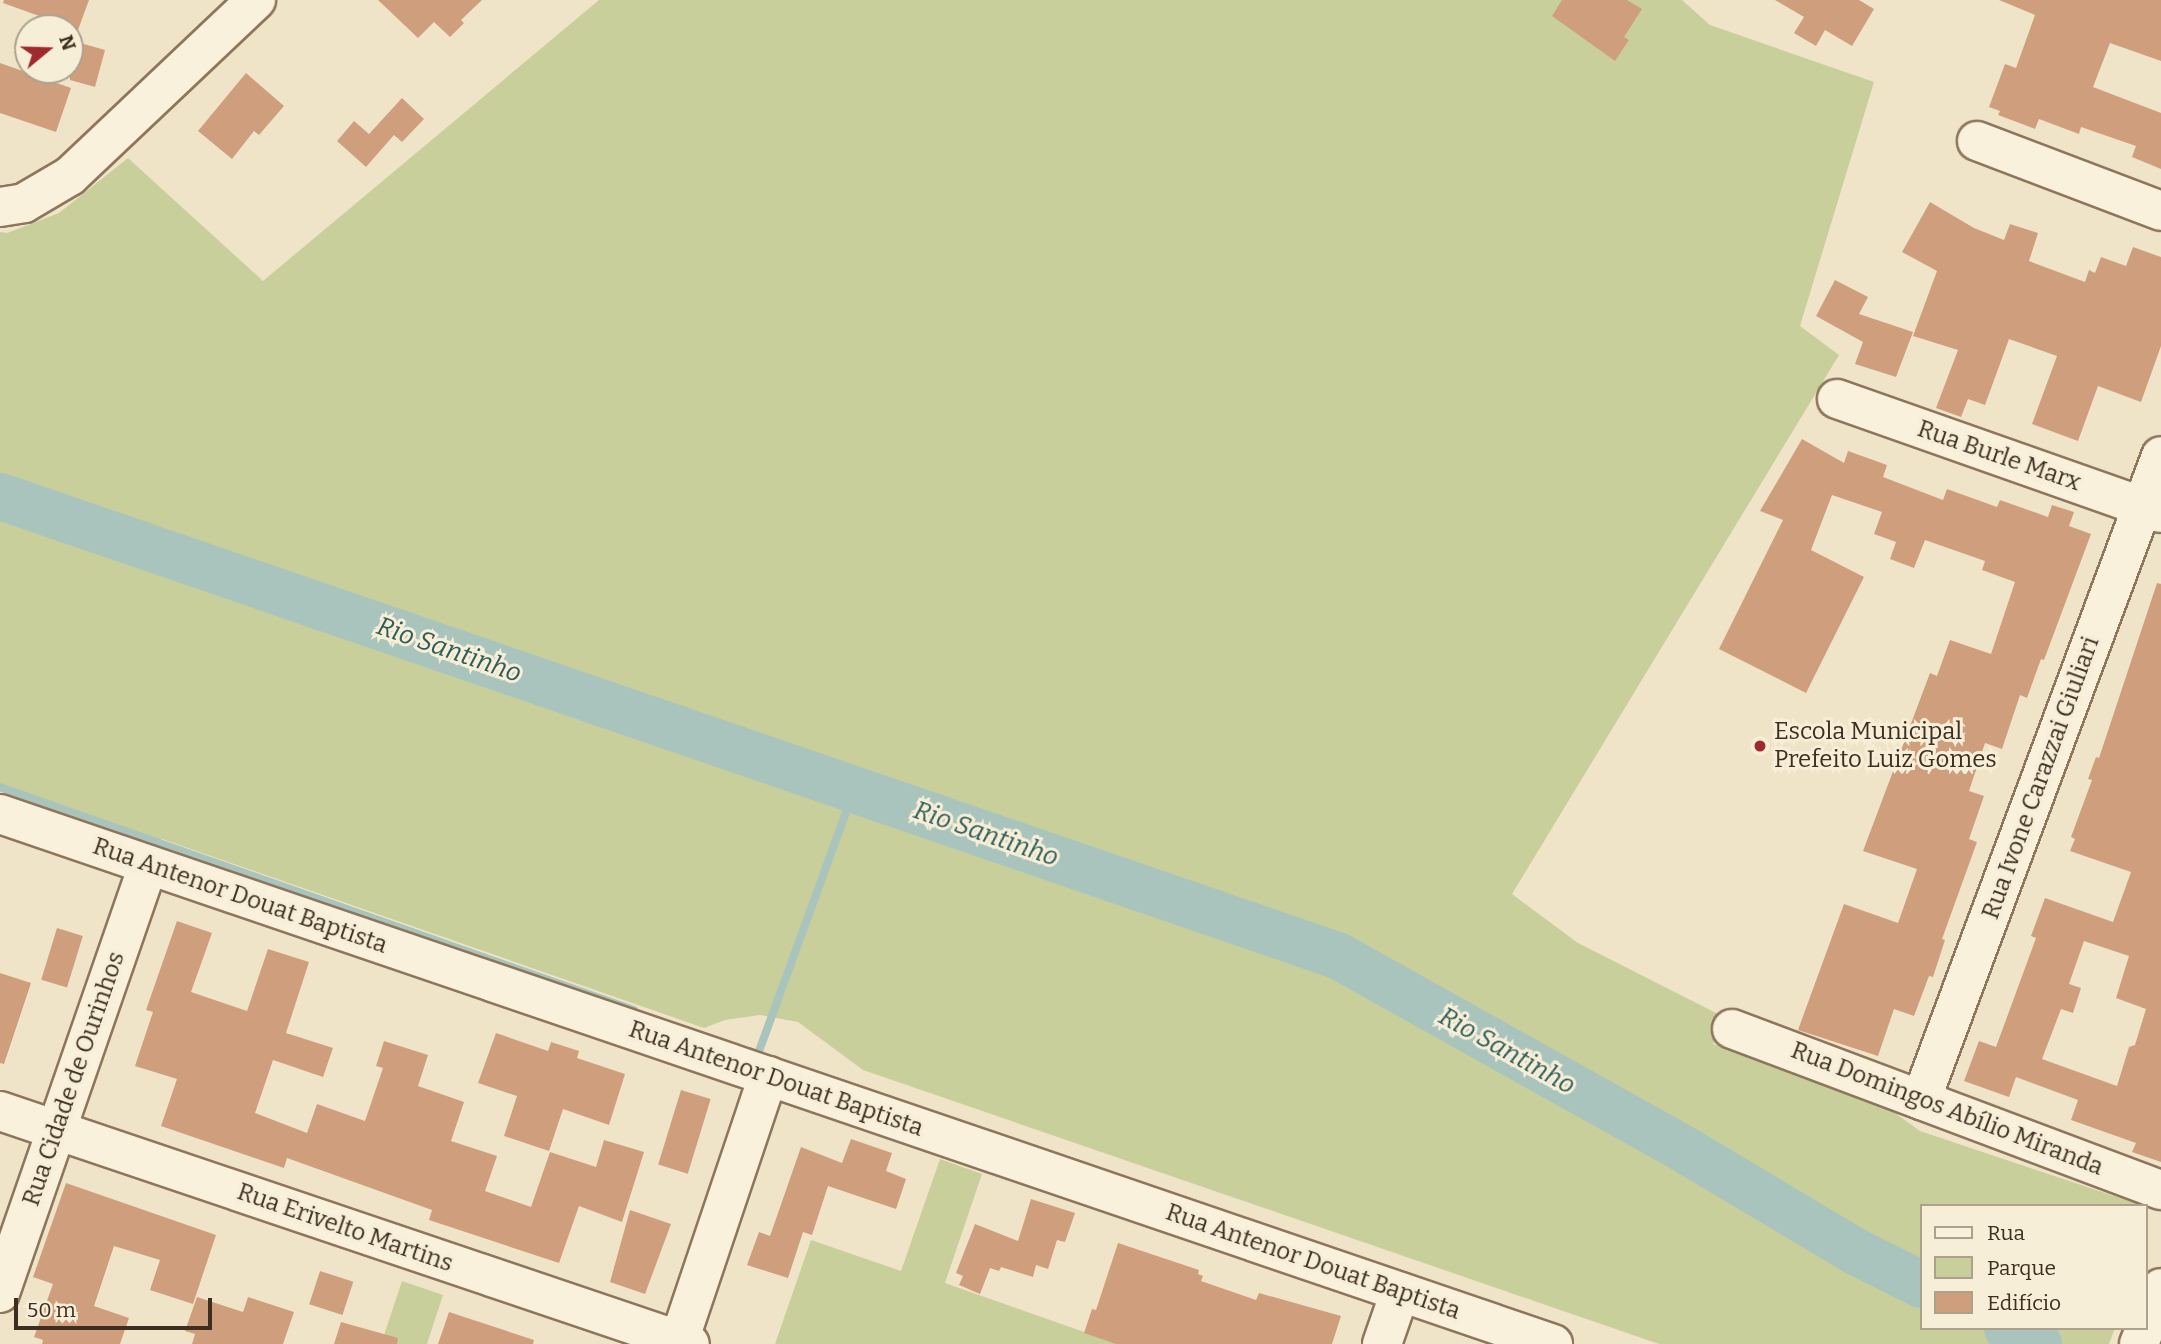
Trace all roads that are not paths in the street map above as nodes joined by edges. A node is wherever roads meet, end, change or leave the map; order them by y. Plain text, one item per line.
1 (256, 0) edge
2 (1977, 141) dead end
3 (12, 205) edge
4 (2161, 211) edge
5 (1837, 399) dead end
6 (2161, 456) edge
7 (2152, 510) edge
8 (0, 814) edge
9 (148, 865) junction
10 (1732, 1029) dead end
11 (768, 1076) junction
12 (1921, 1100) junction
13 (0, 1111) edge
14 (56, 1130) junction
15 (2161, 1190) edge
16 (2161, 1288) edge
17 (1400, 1292) junction
18 (0, 1293) edge
19 (2147, 1324) edge
20 (682, 1343) edge
21 (1382, 1344) edge
22 (1553, 1344) edge

1 - 3 street
2 - 4 street
5 - 7 street, Rua Burle Marx
6 - 7 street, Rua Ivone Carazzai Giuliari
7 - 12 street, Rua Ivone Carazzai Giuliari
8 - 9 street, Rua Antenor Douat Baptista
9 - 11 street, Rua Antenor Douat Baptista
9 - 14 street, Rua Cidade de Ourinhos
10 - 12 street, Rua Domingos Abílio Miranda
11 - 17 street, Rua Antenor Douat Baptista
11 - 20 street
12 - 15 street, Rua Domingos Abílio Miranda
13 - 14 street, Rua Erivelto Martins
14 - 18 street, Rua Cidade de Ourinhos
14 - 20 street, Rua Erivelto Martins
16 - 19 street
17 - 21 street
17 - 22 street, Rua Antenor Douat Baptista

